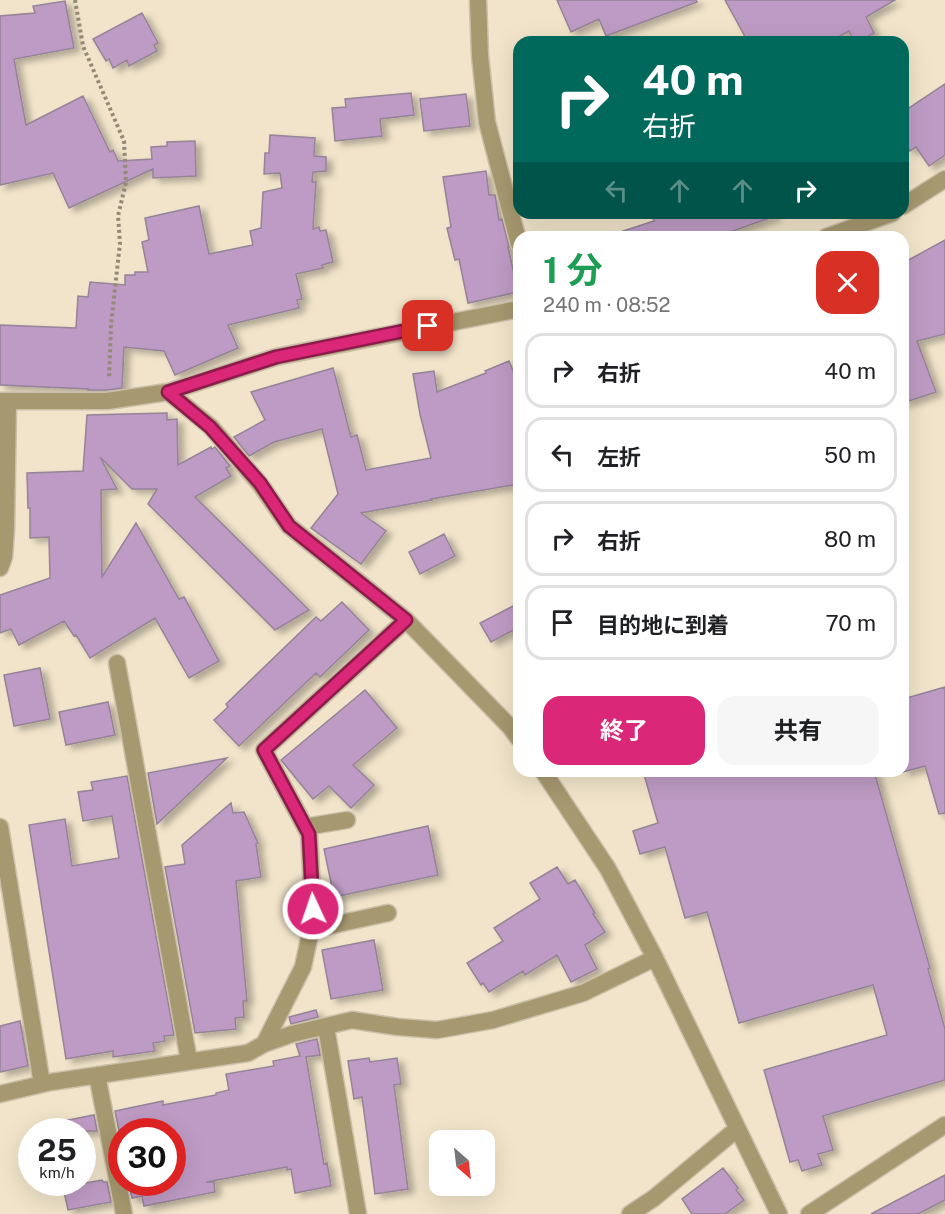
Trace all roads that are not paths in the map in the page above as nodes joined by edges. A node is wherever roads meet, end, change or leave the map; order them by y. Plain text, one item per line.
1 (478, 0) edge
2 (945, 179) edge
3 (909, 202) edge
4 (876, 219) edge
5 (516, 231) edge
6 (843, 231) edge
7 (513, 310) edge
8 (168, 392) junction
9 (4, 401) edge
10 (0, 568) edge
11 (406, 620) junction
12 (117, 663) dead end
13 (513, 731) edge
14 (547, 777) edge
15 (347, 820) dead end
16 (0, 827) edge
17 (305, 827) junction
18 (387, 913) dead end
19 (310, 930) junction
20 (655, 958) junction
21 (326, 1027) junction
22 (264, 1044) junction
23 (189, 1061) junction
24 (97, 1075) junction
25 (42, 1084) junction
26 (0, 1094) edge
27 (945, 1125) edge
28 (737, 1129) junction
29 (124, 1214) edge
30 (358, 1214) edge
31 (630, 1214) edge
32 (779, 1214) edge
33 (809, 1214) edge

1 - 5 street
2 - 3 street
4 - 6 street
7 - 8 street
8 - 9 street
8 - 11 street
9 - 10 street
11 - 13 street
11 - 17 street
12 - 23 street
14 - 20 street
15 - 17 street
16 - 25 street
17 - 19 street
18 - 19 street
19 - 22 street
20 - 21 street
20 - 28 street
21 - 22 street
21 - 30 street
22 - 23 street
23 - 24 street
24 - 25 street
24 - 29 street
25 - 26 street
27 - 33 street
28 - 31 street
28 - 32 street

